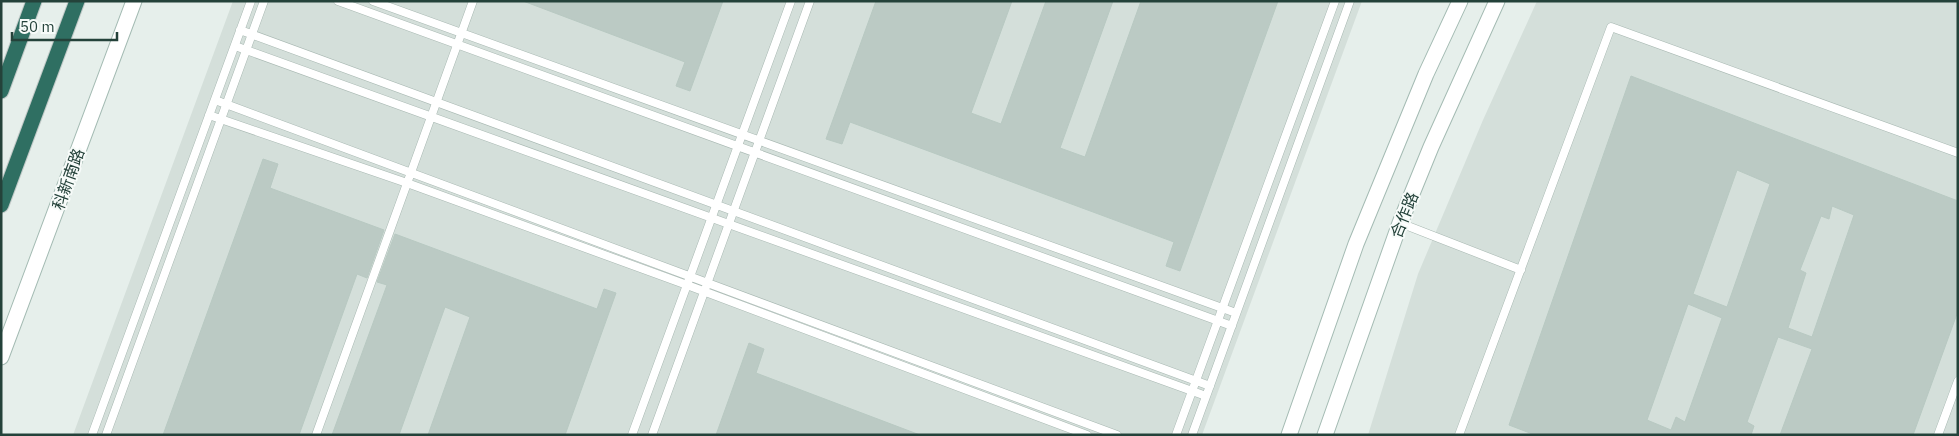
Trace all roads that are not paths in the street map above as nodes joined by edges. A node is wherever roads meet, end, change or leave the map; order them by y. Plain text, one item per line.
1 (34, 1) edge
2 (77, 1) edge
3 (134, 1) edge
4 (251, 1) edge
5 (264, 1) edge
6 (338, 1) edge
7 (373, 1) edge
8 (474, 1) edge
9 (791, 1) edge
10 (810, 1) edge
11 (1335, 1) edge
12 (1350, 1) edge
13 (1460, 1) edge
14 (1497, 1) edge
15 (240, 30) junction
16 (462, 33) junction
17 (252, 35) junction
18 (458, 44) junction
19 (235, 46) junction
20 (247, 50) junction
21 (1, 91) edge
22 (215, 100) junction
23 (437, 102) junction
24 (227, 104) junction
25 (210, 115) junction
26 (432, 116) junction
27 (221, 120) junction
28 (742, 134) junction
29 (759, 141) junction
30 (738, 146) junction
31 (755, 152) junction
32 (1958, 153) edge
33 (411, 172) junction
34 (407, 184) junction
35 (1, 205) edge
36 (716, 205) junction
37 (734, 211) junction
38 (712, 217) junction
39 (729, 224) junction
40 (1400, 224) junction
41 (1521, 270) junction
42 (690, 276) junction
43 (707, 282) junction
44 (687, 285) junction
45 (704, 292) junction
46 (1223, 308) junction
47 (1236, 313) junction
48 (1218, 321) junction
49 (1232, 326) junction
50 (1, 357) edge
51 (1196, 381) junction
52 (1958, 381) edge
53 (1210, 386) junction
54 (1192, 391) junction
55 (1206, 396) junction
56 (92, 435) edge
57 (106, 435) edge
58 (316, 435) edge
59 (632, 435) edge
60 (652, 435) edge
61 (1087, 435) edge
62 (1117, 435) edge
63 (1176, 435) edge
64 (1192, 435) edge
65 (1289, 435) edge
66 (1326, 435) edge
67 (1459, 435) edge
68 (1938, 435) edge

1 - 21 highway
2 - 35 highway
3 - 50 main road, 科新南路
4 - 15 lane
5 - 17 lane
6 - 18 lane
7 - 16 lane
8 - 16 lane
9 - 28 lane
10 - 29 lane
11 - 46 lane
12 - 47 lane
13 - 65 main road, 合作路
14 - 40 main road, 合作路
15 - 17 lane
15 - 19 lane
16 - 18 lane
16 - 28 lane
17 - 20 lane
17 - 23 lane
18 - 23 lane
18 - 30 lane
19 - 20 lane
19 - 22 lane
20 - 24 lane
20 - 26 lane
22 - 24 lane
22 - 25 lane
23 - 26 lane
23 - 36 lane
24 - 27 lane
24 - 33 lane
25 - 27 lane
25 - 56 lane
26 - 33 lane
26 - 38 lane
27 - 34 lane
27 - 57 lane
28 - 29 lane
28 - 30 lane
29 - 31 lane
29 - 46 lane
30 - 31 lane
30 - 36 lane
31 - 37 lane
31 - 48 lane
32 - 41 lane
33 - 34 lane
33 - 42 lane
34 - 44 lane
34 - 58 lane
36 - 37 lane
36 - 38 lane
37 - 39 lane
37 - 51 lane
38 - 39 lane
38 - 42 lane
39 - 43 lane
39 - 54 lane
40 - 41 lane
40 - 66 main road, 合作路
41 - 67 lane
42 - 43 lane
42 - 44 lane
43 - 45 lane
43 - 62 lane
44 - 45 lane
44 - 59 lane
45 - 60 lane
45 - 61 lane
46 - 47 lane
46 - 48 lane
47 - 49 lane
48 - 49 lane
48 - 51 lane
49 - 53 lane
51 - 53 lane
51 - 54 lane
52 - 68 lane
53 - 55 lane
54 - 55 lane
54 - 63 lane
55 - 64 lane

